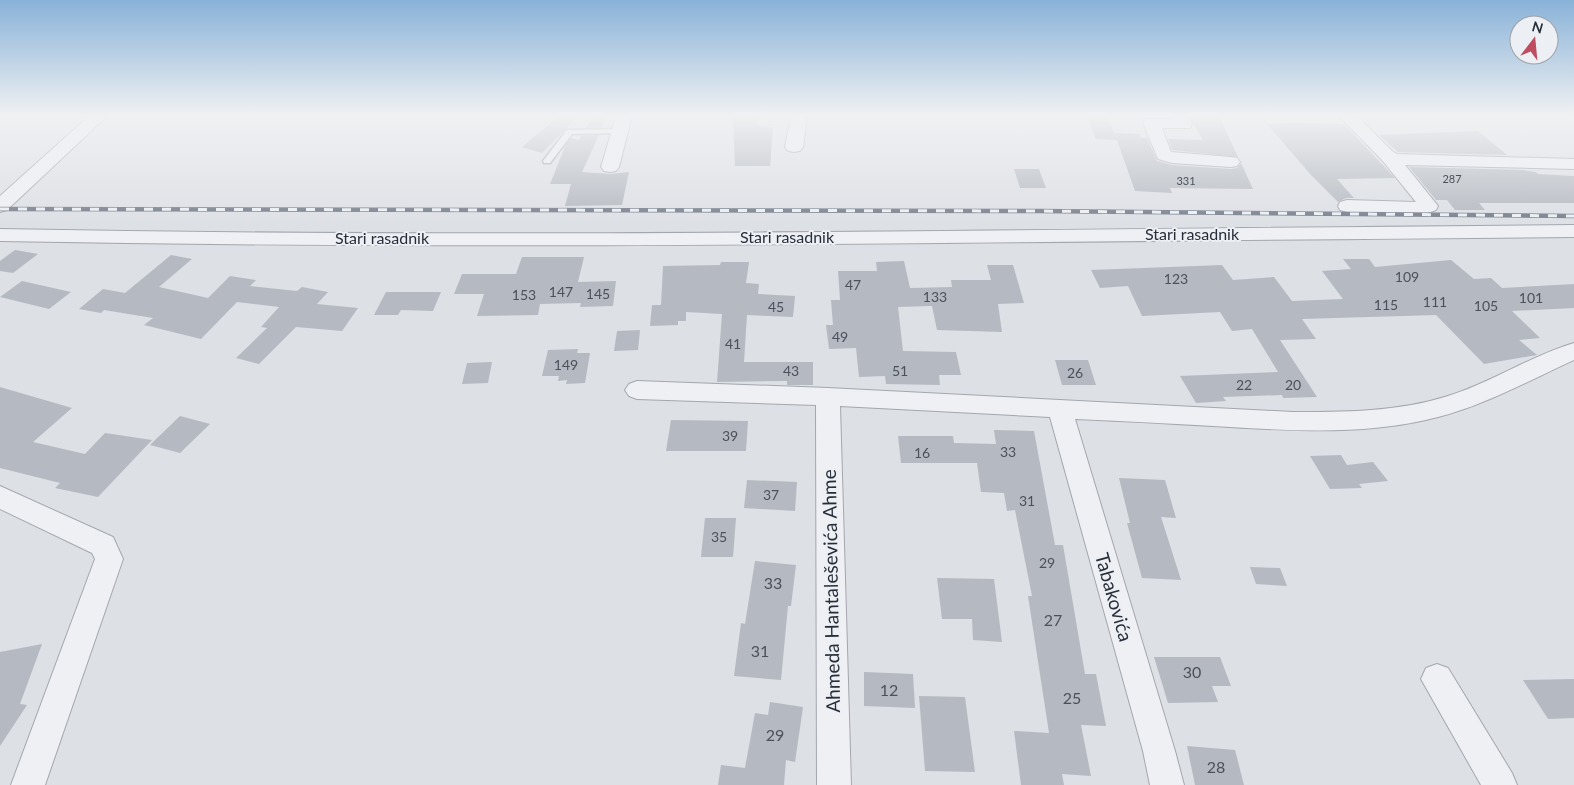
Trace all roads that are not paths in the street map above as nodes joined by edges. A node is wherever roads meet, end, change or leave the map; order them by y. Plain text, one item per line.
1 (59, 153) edge
2 (553, 153) edge
3 (614, 153) edge
4 (1163, 153) edge
5 (1385, 153) edge
6 (1390, 158) junction
7 (547, 160) dead end
8 (1231, 162) dead end
9 (1574, 164) edge
10 (610, 166) dead end
11 (0, 206) edge
12 (1346, 206) dead end
13 (1574, 231) edge
14 (0, 235) edge
15 (1574, 351) edge
16 (637, 390) dead end
17 (828, 397) junction
18 (1060, 410) junction
19 (0, 497) edge
20 (1437, 679) dead end
21 (28, 785) edge
22 (834, 785) edge
23 (1166, 785) edge
24 (1500, 785) edge

1 - 11 street
2 - 7 lane
3 - 10 street
4 - 8 street
5 - 6 street
6 - 9 street
6 - 12 street
13 - 14 street, Stari rasadnik
15 - 18 street
16 - 17 street
17 - 18 street
17 - 22 street, Ahmeda Hantaleševića Ahme
18 - 23 street, Tabakovića
19 - 21 street
20 - 24 street

